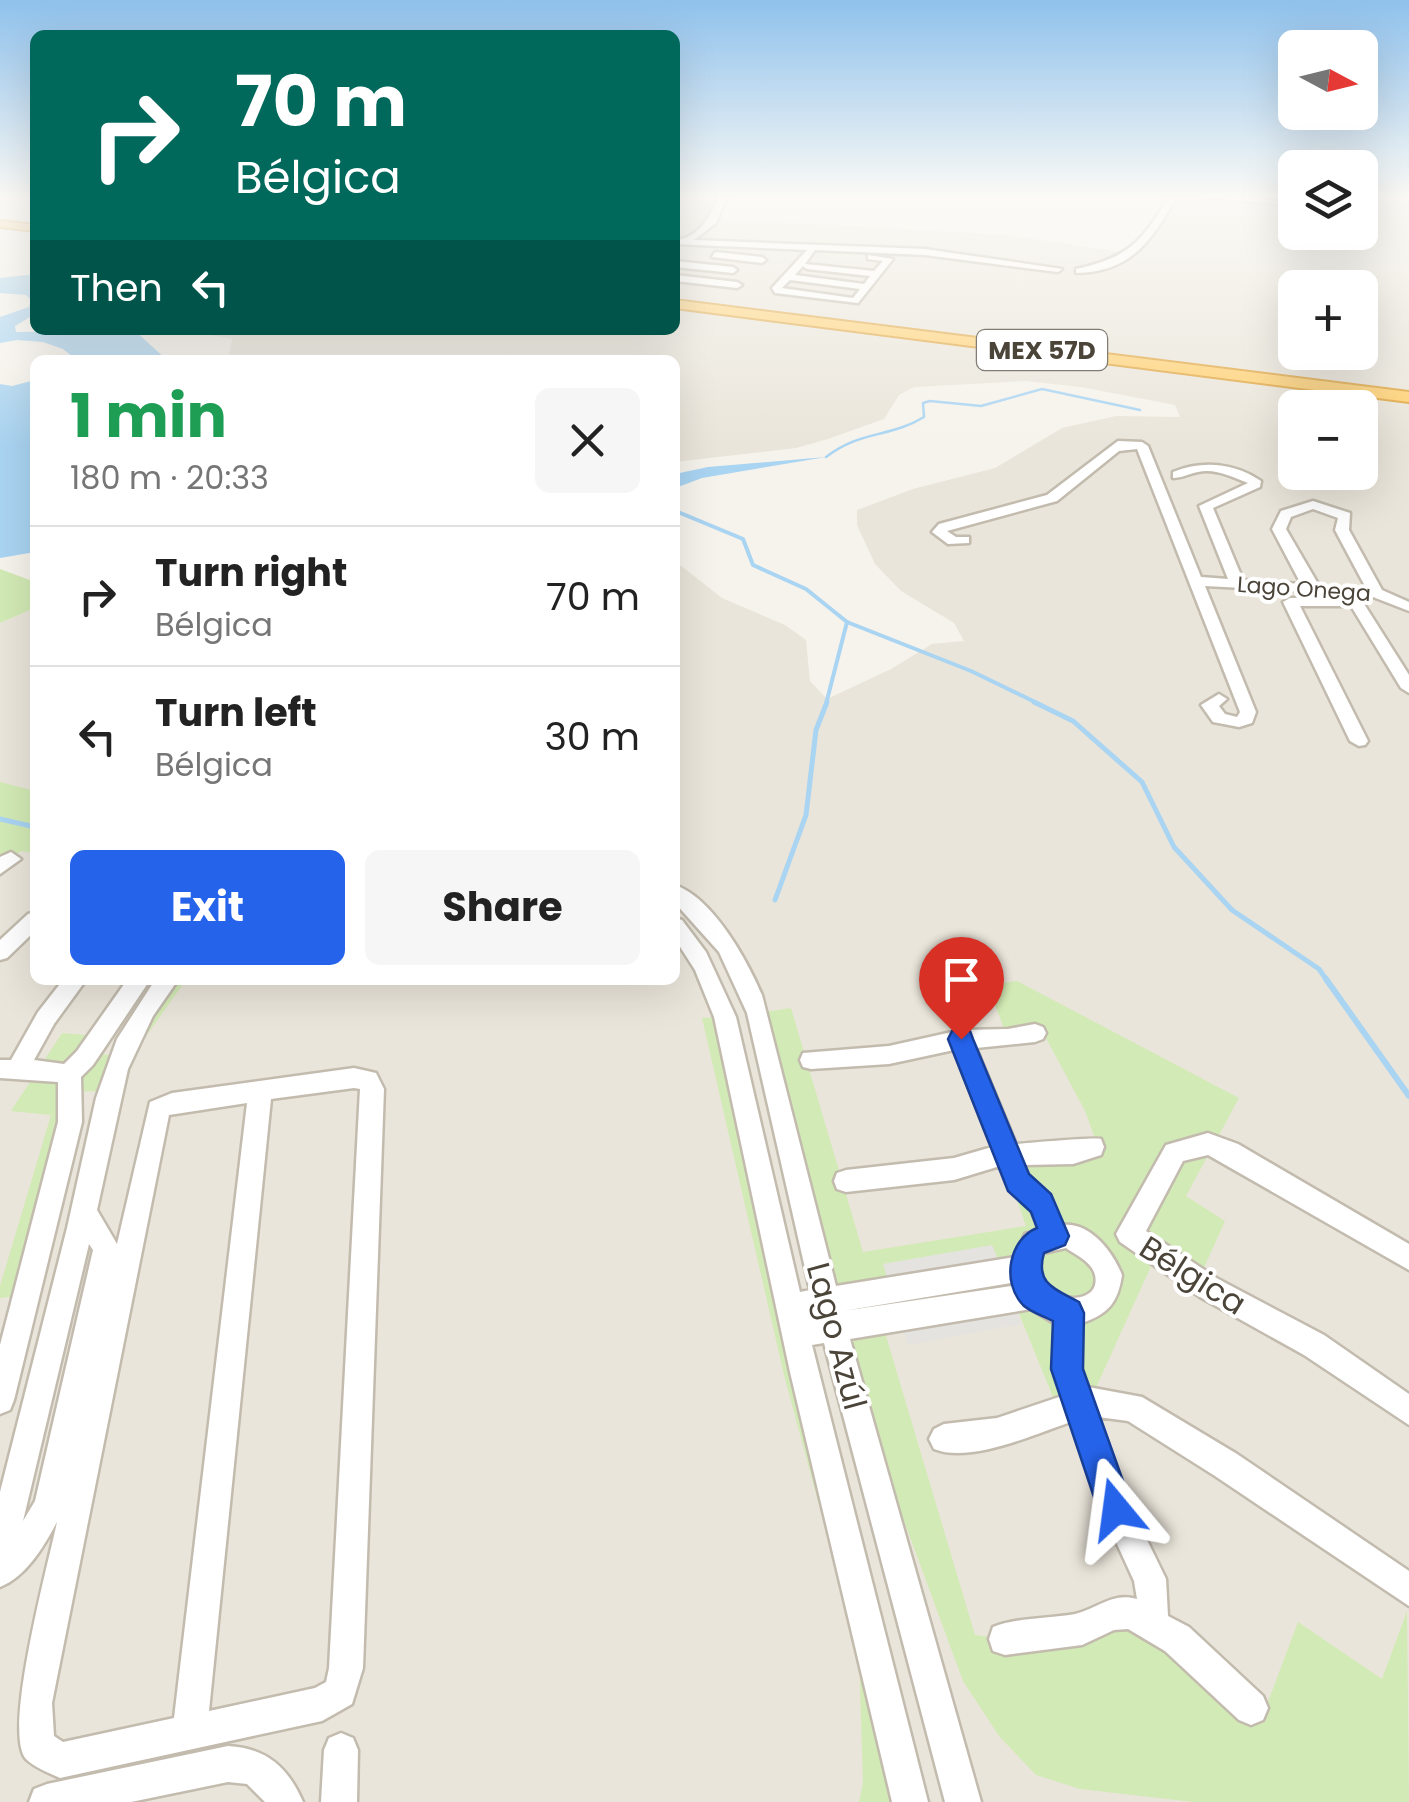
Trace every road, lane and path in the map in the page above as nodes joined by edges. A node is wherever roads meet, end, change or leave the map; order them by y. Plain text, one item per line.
1 (682, 279) edge
2 (743, 279) edge
3 (786, 279) edge
4 (804, 279) edge
5 (872, 279) edge
6 (865, 287) junction
7 (680, 307) edge
8 (1409, 399) edge
9 (1178, 475) dead end
10 (964, 540) dead end
11 (1196, 581) junction
12 (1237, 584) junction
13 (1311, 589) junction
14 (1376, 593) junction
15 (1352, 597) junction
16 (1409, 607) edge
17 (1409, 688) edge
18 (1219, 698) dead end
19 (1359, 741) dead end
20 (680, 896) edge
21 (30, 924) edge
22 (680, 931) edge
23 (0, 952) edge
24 (71, 985) edge
25 (135, 985) edge
26 (164, 985) edge
27 (1035, 1032) dead end
28 (961, 1039) junction
29 (118, 1059) junction
30 (812, 1060) dead end
31 (13, 1071) edge
32 (69, 1074) junction
33 (108, 1086) junction
34 (260, 1090) junction
35 (1092, 1147) dead end
36 (1008, 1154) junction
37 (846, 1181) dead end
38 (84, 1212) junction
39 (1128, 1234) junction
40 (1054, 1236) junction
41 (1094, 1249) junction
42 (1409, 1258) edge
43 (1024, 1268) junction
44 (1034, 1295) junction
45 (1068, 1313) junction
46 (829, 1314) junction
47 (793, 1320) junction
48 (91, 1371) junction
49 (0, 1400) edge
50 (1078, 1406) junction
51 (1409, 1411) edge
52 (944, 1440) dead end
53 (0, 1552) edge
54 (0, 1571) edge
55 (1409, 1590) edge
56 (1151, 1621) junction
57 (1005, 1640) dead end
58 (1251, 1708) dead end
59 (188, 1734) junction
60 (341, 1750) dead end
61 (62, 1800) edge
62 (285, 1802) edge
63 (339, 1802) edge
64 (910, 1802) edge
65 (963, 1802) edge

1 - 2 street
3 - 6 street
4 - 6 street
5 - 6 street
7 - 8 highway, MEX 57D
9 - 12 street
10 - 11 street
11 - 12 street, Lago Onega
11 - 18 street
12 - 13 street, Lago Onega
13 - 14 street
13 - 15 street, Lago Onega
14 - 15 street, Lago Onega
14 - 16 street, Lago Onega
15 - 17 street
15 - 19 street
20 - 46 street, Lago Azúl
21 - 23 street
22 - 47 street, Lago Azúl
24 - 31 street
25 - 32 street
26 - 29 street
27 - 28 street
28 - 30 street
28 - 36 street
29 - 32 street
29 - 33 street
31 - 32 street
32 - 33 street
32 - 49 street
33 - 38 street
34 - 48 street
34 - 59 street
34 - 59 street
35 - 36 street
36 - 37 street
36 - 40 street
38 - 48 street
38 - 53 street
39 - 41 street
39 - 42 street, Bélgica
39 - 51 street, Bélgica
40 - 41 street, Bélgica
40 - 43 street
41 - 45 street, Bélgica
43 - 44 street
43 - 46 street
44 - 45 street
44 - 46 street
45 - 50 street
46 - 47 street
46 - 65 street, Lago Azúl
47 - 64 street, Lago Azúl
48 - 54 street
48 - 59 street
50 - 52 street
50 - 55 street
50 - 56 street
56 - 57 street
56 - 58 street
60 - 63 street
61 - 62 street

